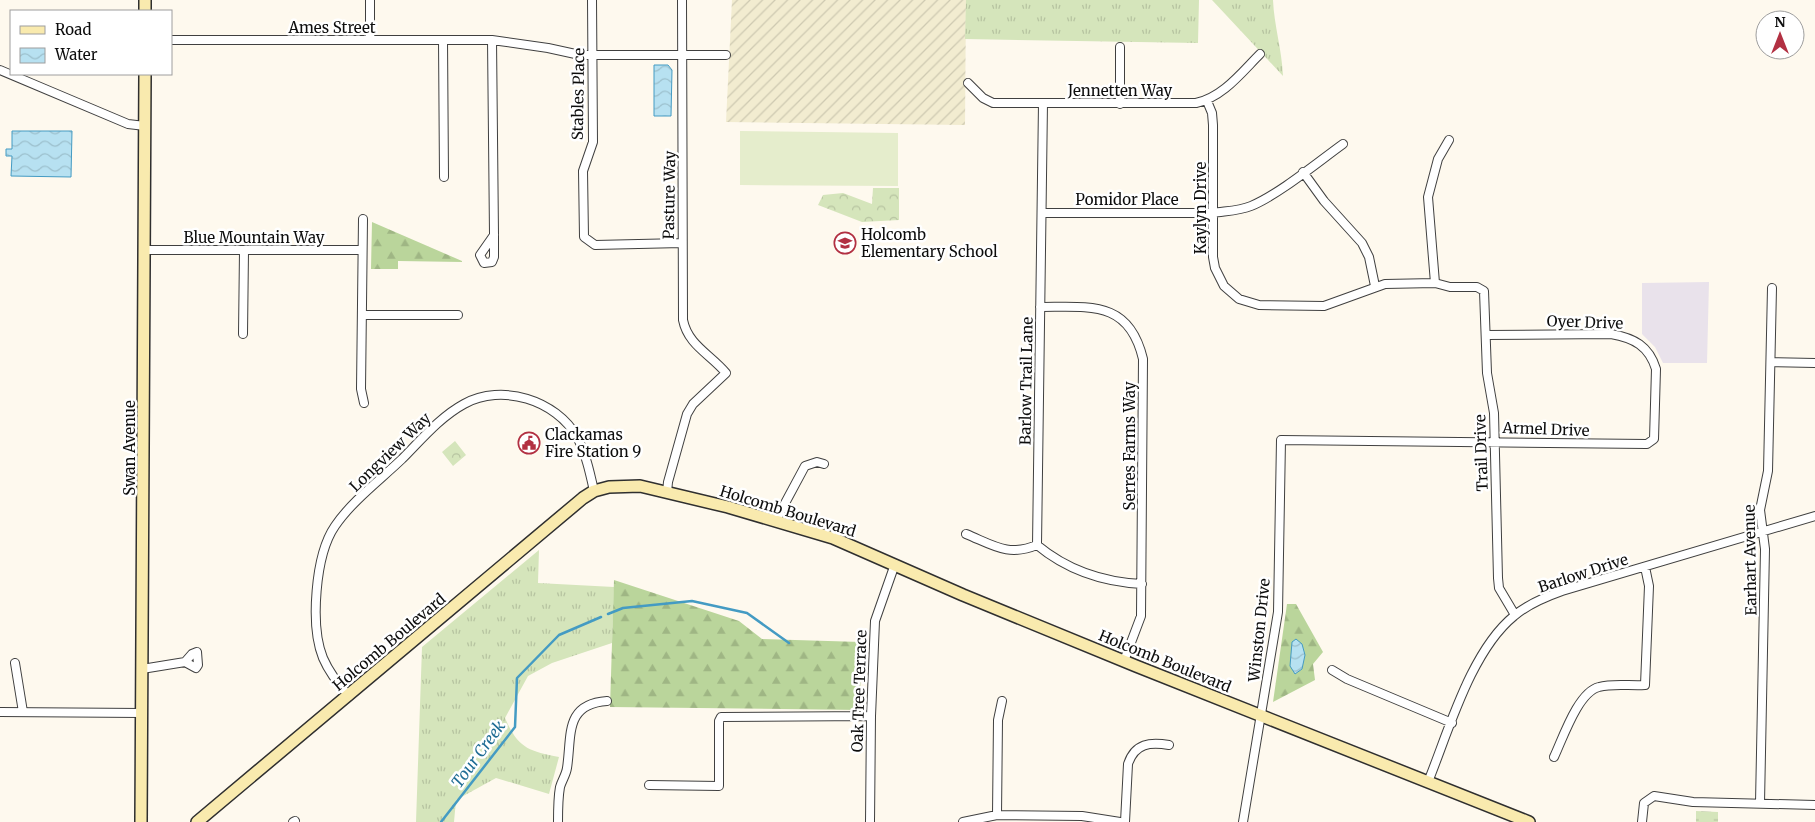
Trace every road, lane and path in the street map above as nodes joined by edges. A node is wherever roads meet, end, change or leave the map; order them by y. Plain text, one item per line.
1 (370, 0) edge
2 (592, 0) edge
3 (682, 0) edge
4 (172, 40) edge
5 (370, 40) junction
6 (443, 40) junction
7 (492, 40) junction
8 (1120, 47) dead end
9 (1260, 54) dead end
10 (726, 55) dead end
11 (592, 56) junction
12 (682, 56) junction
13 (12, 75) edge
14 (145, 75) edge
15 (968, 83) dead end
16 (1207, 101) junction
17 (1043, 103) junction
18 (1120, 104) junction
19 (145, 126) junction
20 (1449, 140) dead end
21 (1343, 144) dead end
22 (1303, 172) junction
23 (444, 177) dead end
24 (1042, 213) junction
25 (1213, 213) junction
26 (362, 219) dead end
27 (494, 235) dead end
28 (682, 243) junction
29 (145, 250) junction
30 (362, 250) junction
31 (244, 251) junction
32 (1436, 283) junction
33 (1375, 286) junction
34 (1480, 287) joint
35 (1772, 288) dead end
36 (1040, 307) junction
37 (362, 315) junction
38 (458, 316) dead end
39 (243, 334) dead end
40 (1486, 335) junction
41 (1771, 362) junction
42 (1815, 363) edge
43 (364, 403) dead end
44 (1654, 439) joint
45 (1281, 440) joint
46 (1495, 441) junction
47 (824, 464) dead end
48 (594, 491) junction
49 (667, 492) junction
50 (1815, 516) edge
51 (776, 520) junction
52 (1763, 531) junction
53 (966, 534) dead end
54 (1037, 545) junction
55 (895, 564) junction
56 (1645, 567) junction
57 (1142, 584) junction
58 (1515, 615) junction
59 (1124, 661) junction
60 (185, 662) dead end
61 (15, 663) dead end
62 (142, 669) junction
63 (1332, 670) dead end
64 (348, 696) junction
65 (607, 701) dead end
66 (1002, 702) dead end
67 (0, 712) edge
68 (24, 712) junction
69 (142, 712) junction
70 (871, 716) junction
71 (1262, 716) junction
72 (1452, 723) junction
73 (1169, 745) dead end
74 (1554, 757) dead end
75 (1428, 782) junction
76 (649, 785) dead end
77 (1760, 803) junction
78 (1815, 805) edge
79 (997, 815) junction
80 (141, 822) edge
81 (197, 822) edge
82 (558, 822) edge
83 (870, 822) edge
84 (964, 822) edge
85 (1120, 822) edge
86 (1125, 822) edge
87 (1243, 822) edge
88 (1529, 822) edge
89 (1642, 822) edge

1 - 5 street
2 - 11 street, Stables Place
3 - 12 street, Pasture Way
4 - 5 street, Ames Street
5 - 6 street, Ames Street
6 - 7 street, Ames Street
6 - 23 street
7 - 11 street, Ames Street
7 - 27 street
8 - 18 street
9 - 16 street, Jennetten Way
10 - 12 street, Ames Street
11 - 12 street, Ames Street
11 - 28 street, Stables Place
12 - 28 street, Pasture Way
13 - 19 street
14 - 19 street, Swan Avenue
15 - 17 street, Jennetten Way
16 - 18 street, Jennetten Way
16 - 25 street, Kaylyn Drive
17 - 18 street, Jennetten Way
17 - 24 street, Barlow Trail Lane
19 - 29 street, Swan Avenue
20 - 32 street
21 - 22 street, Pomidor Place
22 - 25 street, Pomidor Place
22 - 33 street
24 - 25 street, Pomidor Place
24 - 36 street, Barlow Trail Lane
25 - 33 street, Kaylyn Drive
26 - 30 street
28 - 49 street, Pasture Way
29 - 31 street, Blue Mountain Way
29 - 62 street, Swan Avenue
30 - 31 street, Blue Mountain Way
30 - 37 street
31 - 39 street
32 - 33 street, Kaylyn Drive
32 - 34 street, Kaylyn Drive
34 - 40 street, Trail Drive
35 - 41 street, Earhart Avenue
36 - 54 street, Barlow Trail Lane
36 - 57 street, Serres Farms Way
37 - 38 street
37 - 43 street
40 - 44 street, Oyer Drive
40 - 46 street, Trail Drive
41 - 42 street
41 - 52 street, Earhart Avenue
44 - 46 street, Armel Drive
45 - 46 street, Armel Drive
45 - 71 street, Winston Drive
46 - 58 street, Trail Drive
47 - 51 street
48 - 49 street, Holcomb Boulevard
48 - 64 street, Holcomb Boulevard
48 - 64 street, Longview Way
49 - 51 street, Holcomb Boulevard
50 - 52 street, Barlow Drive
51 - 55 street, Holcomb Boulevard
52 - 56 street, Barlow Drive
52 - 77 street, Earhart Avenue
53 - 54 street
54 - 57 street
55 - 59 street, Holcomb Boulevard
55 - 70 street, Oak Tree Terrace
56 - 58 street, Barlow Drive
56 - 74 street
57 - 59 street, Serres Farms Way
58 - 72 street, Barlow Drive
59 - 71 street, Holcomb Boulevard
60 - 62 street
61 - 68 street
62 - 69 street, Swan Avenue
63 - 72 street
64 - 81 street, Holcomb Boulevard
65 - 82 street
66 - 79 street
67 - 68 street
68 - 69 street
69 - 80 street, Swan Avenue
70 - 76 street
70 - 83 street, Oak Tree Terrace
71 - 75 street, Holcomb Boulevard
71 - 87 street, Winston Drive
72 - 75 street, Barlow Drive
73 - 86 street
75 - 88 street, Holcomb Boulevard
77 - 78 street
77 - 89 street
79 - 84 street
79 - 85 street

